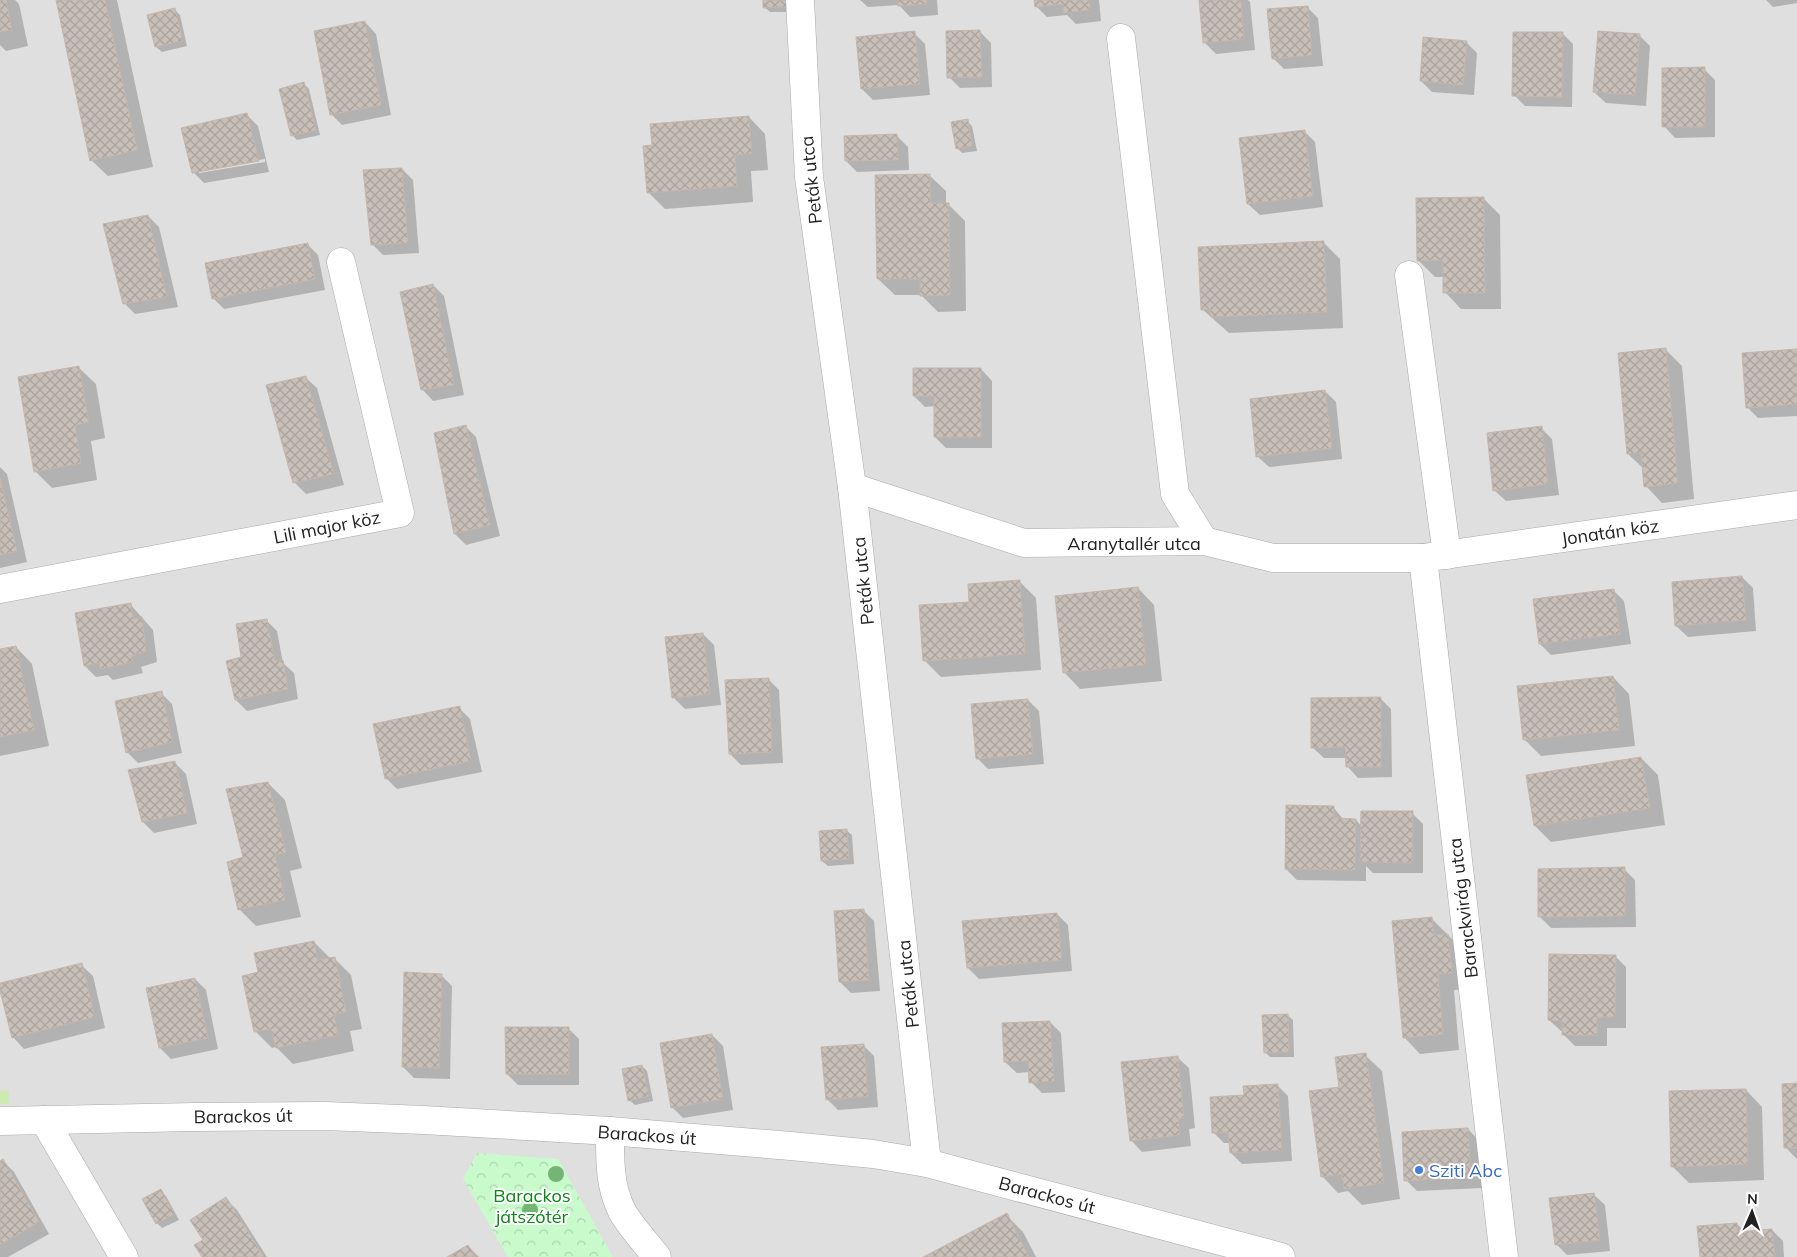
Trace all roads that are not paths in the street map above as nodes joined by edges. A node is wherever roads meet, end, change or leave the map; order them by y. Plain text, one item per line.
1 (800, 0) edge
2 (1121, 38) dead end
3 (341, 262) dead end
4 (1410, 275) dead end
5 (852, 487) junction
6 (1797, 505) edge
7 (1204, 541) junction
8 (1435, 557) junction
9 (0, 589) edge
10 (44, 1120) junction
11 (0, 1121) edge
12 (610, 1131) junction
13 (927, 1163) junction
14 (124, 1257) edge
15 (657, 1257) edge
16 (1281, 1257) edge
17 (1504, 1257) edge

1 - 5 street, Peták utca
2 - 7 street
3 - 9 street, Lili major köz
4 - 8 street, Barackvirág utca
5 - 7 street, Aranytallér utca
5 - 13 street, Peták utca
6 - 8 street, Jonatán köz
7 - 8 street, Aranytallér utca
8 - 17 street, Barackvirág utca
10 - 11 street, Barackos út
10 - 12 street, Barackos út
10 - 14 street
12 - 13 street, Barackos út
12 - 15 street
13 - 16 street, Barackos út

